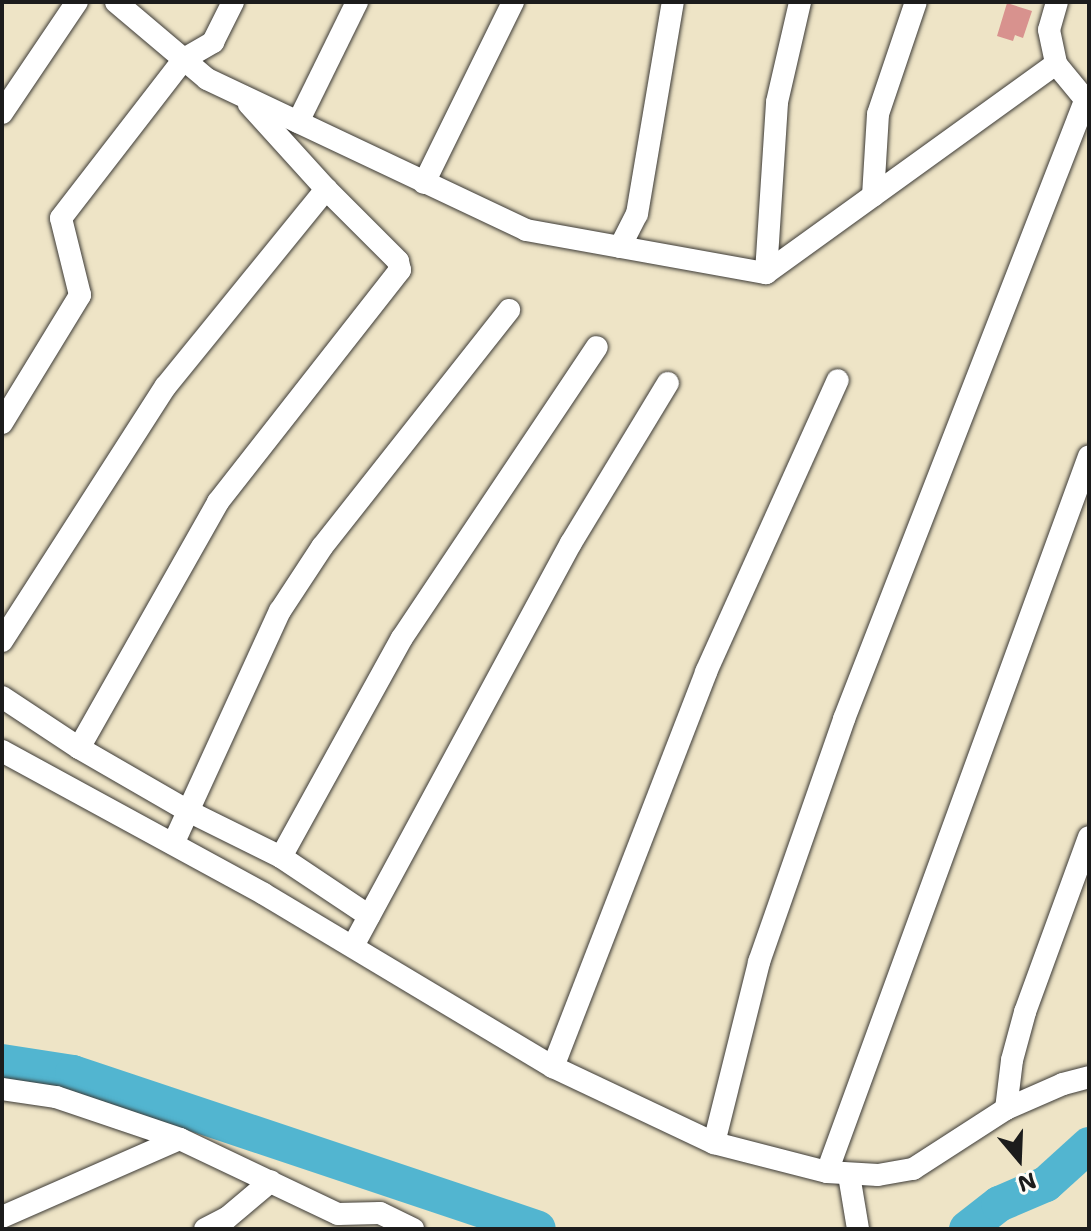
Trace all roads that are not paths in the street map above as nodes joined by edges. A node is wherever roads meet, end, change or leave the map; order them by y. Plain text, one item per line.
1 (77, 2) edge
2 (116, 2) edge
3 (233, 2) edge
4 (357, 2) edge
5 (513, 2) edge
6 (673, 2) edge
7 (800, 2) edge
8 (916, 2) edge
9 (1057, 2) edge
10 (184, 59) junction
11 (1056, 64) junction
12 (239, 93) junction
13 (1087, 102) edge
14 (2, 113) edge
15 (298, 122) junction
16 (424, 183) junction
17 (326, 189) junction
18 (873, 196) junction
19 (620, 247) junction
20 (766, 273) junction
21 (509, 310) dead end
22 (597, 347) dead end
23 (838, 380) dead end
24 (668, 383) dead end
25 (2, 423) edge
26 (1089, 456) edge
27 (2, 641) edge
28 (2, 697) edge
29 (79, 748) junction
30 (2, 751) edge
31 (188, 811) junction
32 (1089, 837) edge
33 (174, 842) junction
34 (281, 857) junction
35 (369, 916) junction
36 (353, 946) junction
37 (553, 1067) junction
38 (1089, 1077) edge
39 (2, 1089) edge
40 (1006, 1109) junction
41 (180, 1139) junction
42 (714, 1143) junction
43 (838, 1174) junction
44 (271, 1181) junction
45 (2, 1217) edge
46 (331, 1222) edge
47 (205, 1229) edge
48 (413, 1229) edge
49 (858, 1229) edge

1 - 14 street
2 - 10 street
3 - 10 street
4 - 15 street
5 - 16 street
6 - 19 street
7 - 20 street
8 - 18 street
9 - 11 street
10 - 12 street
10 - 25 street
11 - 13 street
11 - 18 street
12 - 15 street
12 - 17 street
13 - 42 street
15 - 16 street
16 - 19 street
17 - 27 street
17 - 29 street
18 - 20 street
19 - 20 street
21 - 31 street
22 - 34 street
23 - 37 street
24 - 35 street
26 - 43 street
28 - 29 street
29 - 31 street
30 - 33 street
31 - 33 street
31 - 34 street
32 - 40 street
33 - 36 street
34 - 35 street
35 - 36 street
36 - 37 street
37 - 42 street
38 - 40 street
39 - 41 street
40 - 43 street
41 - 44 street
41 - 45 street
42 - 43 street
43 - 49 street
44 - 46 street
44 - 47 street
46 - 48 street

